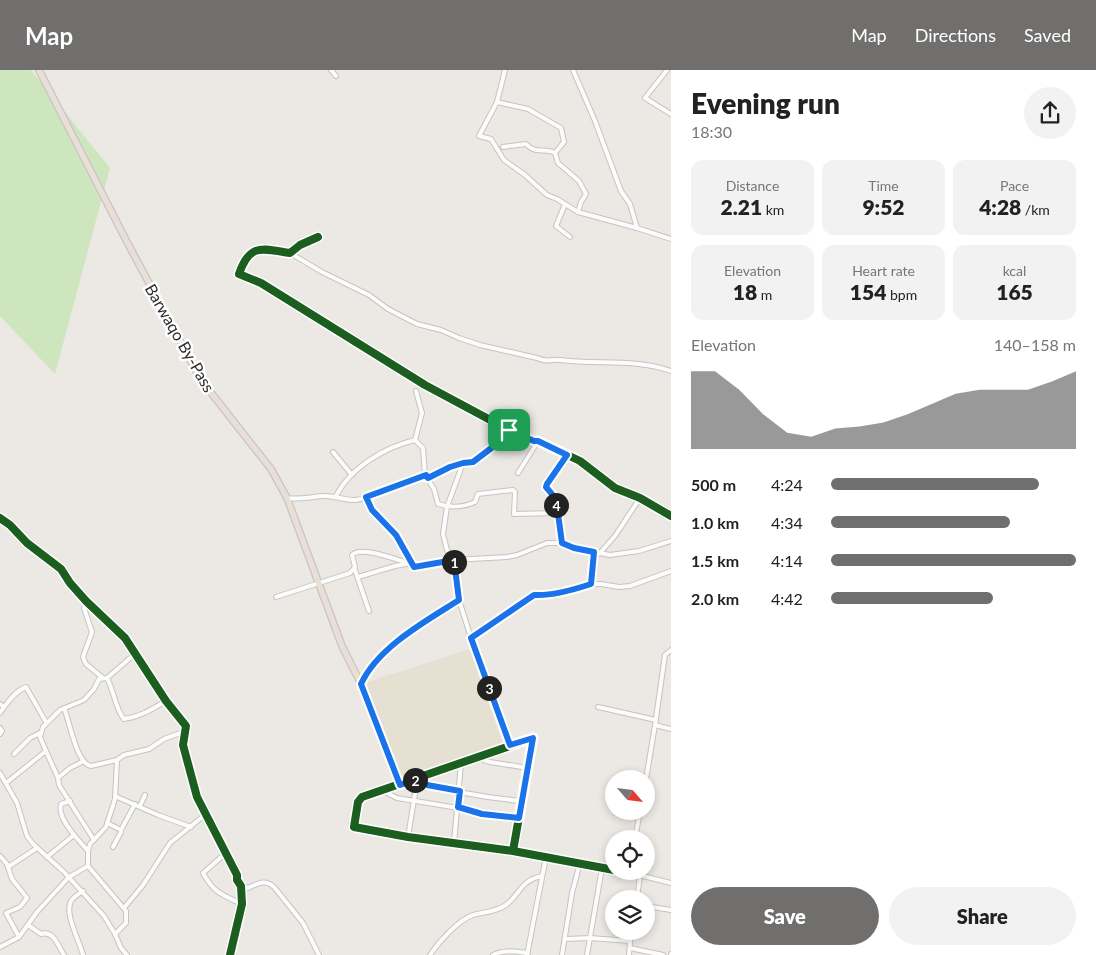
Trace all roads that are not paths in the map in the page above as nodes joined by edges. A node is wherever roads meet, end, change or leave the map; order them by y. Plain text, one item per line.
1 (39, 70) edge
2 (331, 70) edge
3 (505, 70) edge
4 (573, 70) edge
5 (667, 70) edge
6 (671, 74) edge
7 (336, 76) dead end
8 (497, 102) junction
9 (671, 114) edge
10 (503, 147) dead end
11 (555, 153) junction
12 (565, 204) junction
13 (578, 212) junction
14 (637, 228) junction
15 (318, 237) dead end
16 (570, 237) dead end
17 (671, 239) edge
18 (290, 253) junction
19 (671, 371) edge
20 (416, 391) dead end
21 (509, 430) junction
22 (416, 440) junction
23 (538, 441) junction
24 (333, 452) dead end
25 (567, 455) junction
26 (463, 463) junction
27 (518, 473) dead end
28 (352, 474) junction
29 (427, 477) junction
30 (336, 496) junction
31 (366, 497) junction
32 (287, 498) junction
33 (640, 498) junction
34 (447, 507) junction
35 (557, 513) junction
36 (671, 516) edge
37 (0, 518) edge
38 (671, 541) edge
39 (562, 543) junction
40 (594, 552) junction
41 (599, 554) junction
42 (454, 560) junction
43 (410, 564) junction
44 (355, 570) junction
45 (671, 571) edge
46 (358, 577) junction
47 (319, 584) junction
48 (591, 584) junction
49 (276, 596) dead end
50 (459, 600) junction
51 (86, 601) junction
52 (370, 612) dead end
53 (471, 638) junction
54 (671, 650) edge
55 (136, 653) junction
56 (105, 678) junction
57 (361, 684) junction
58 (166, 701) junction
59 (0, 704) edge
60 (4, 707) junction
61 (598, 707) dead end
62 (64, 708) junction
63 (0, 713) edge
64 (656, 720) junction
65 (46, 722) junction
66 (655, 725) junction
67 (0, 728) edge
68 (671, 729) edge
69 (186, 730) junction
70 (40, 733) junction
71 (0, 734) edge
72 (510, 745) junction
73 (46, 751) junction
74 (14, 754) dead end
75 (478, 758) junction
76 (117, 760) junction
77 (82, 762) junction
78 (462, 763) junction
79 (528, 768) junction
80 (648, 770) edge
81 (0, 773) edge
82 (58, 778) junction
83 (415, 781) junction
84 (6, 784) junction
85 (400, 785) junction
86 (383, 791) junction
87 (460, 791) junction
88 (145, 795) dead end
89 (115, 796) junction
90 (70, 800) junction
91 (413, 800) junction
92 (522, 801) junction
93 (135, 804) junction
94 (140, 806) junction
95 (458, 807) junction
96 (206, 814) junction
97 (519, 818) junction
98 (107, 823) junction
99 (191, 828) junction
100 (121, 830) junction
101 (74, 836) junction
102 (408, 837) junction
103 (94, 840) junction
104 (454, 843) junction
105 (113, 847) dead end
106 (37, 848) junction
107 (88, 851) junction
108 (513, 851) junction
109 (226, 853) junction
110 (0, 856) edge
111 (46, 857) junction
112 (546, 857) junction
113 (2, 862) edge
114 (580, 863) junction
115 (88, 866) junction
116 (8, 867) junction
117 (602, 868) junction
118 (605, 868) edge
119 (542, 876) junction
120 (69, 877) junction
121 (655, 879) edge
122 (671, 883) edge
123 (241, 886) junction
124 (83, 891) junction
125 (242, 904) junction
126 (655, 907) edge
127 (124, 908) junction
128 (671, 910) edge
129 (6, 913) junction
130 (0, 914) edge
131 (28, 925) junction
132 (115, 934) junction
133 (19, 937) junction
134 (590, 938) junction
135 (566, 939) junction
136 (630, 941) joint
137 (0, 947) edge
138 (121, 948) junction
139 (630, 948) junction
140 (499, 953) edge
141 (527, 954) edge
142 (64, 955) edge
143 (83, 955) edge
144 (118, 955) edge
145 (127, 955) edge
146 (230, 955) edge
147 (320, 955) edge
148 (430, 955) edge
149 (493, 955) edge
150 (562, 955) edge
151 (587, 955) edge
152 (628, 955) edge
153 (663, 955) edge

1 - 32 highway, Barwaqo By-Pass
2 - 7 street
3 - 8 street
4 - 14 street
5 - 6 street
5 - 9 street
8 - 11 street
8 - 12 street
10 - 11 street
11 - 13 street
12 - 13 street
12 - 16 street
13 - 14 street
14 - 17 street
15 - 18 street
18 - 19 street
18 - 21 street
20 - 22 street
21 - 23 street
21 - 26 street
22 - 28 street
22 - 29 street
23 - 25 street
23 - 27 street
24 - 28 street
25 - 33 street
25 - 35 street
26 - 29 street
26 - 34 street
28 - 30 street
29 - 31 street
29 - 34 street
30 - 31 street
30 - 32 street
31 - 43 street
32 - 47 highway, Barwaqo By-Pass
33 - 36 street
33 - 41 street
34 - 35 street
34 - 42 street
35 - 39 street
37 - 51 street
38 - 41 street
39 - 40 street
39 - 42 street
40 - 41 street
40 - 48 street
42 - 43 street
42 - 50 street
43 - 44 street
43 - 46 street
44 - 46 street
44 - 47 street
45 - 48 street
46 - 52 street
47 - 49 street
47 - 57 highway, Barwaqo By-Pass
48 - 53 street
50 - 53 street
50 - 57 street
51 - 55 street
51 - 56 street
53 - 72 street
54 - 64 street
55 - 56 street
55 - 58 street
56 - 58 street
56 - 62 street
57 - 85 street
58 - 69 street
59 - 60 street
60 - 63 street
60 - 65 street
61 - 64 street
62 - 65 street
62 - 77 street
64 - 66 street
65 - 70 street
66 - 68 street
66 - 80 street
67 - 71 street
69 - 76 street
69 - 96 street
70 - 73 street
70 - 74 street
72 - 75 street
72 - 79 street
73 - 82 street
73 - 84 street
75 - 78 street
75 - 79 street
76 - 77 street
76 - 89 street
77 - 82 street
78 - 83 street
78 - 87 street
79 - 92 street
81 - 84 street
82 - 90 street
83 - 85 street
83 - 87 street
83 - 91 street
84 - 106 street
85 - 86 street
86 - 91 street
86 - 102 street
87 - 92 street
87 - 95 street
88 - 94 street
89 - 93 street
89 - 98 street
90 - 101 street
90 - 103 street
91 - 95 street
91 - 102 street
92 - 97 street
93 - 94 street
93 - 100 street
94 - 99 street
95 - 97 street
95 - 104 street
96 - 99 street
96 - 109 street
97 - 108 street
98 - 100 street
98 - 103 street
99 - 127 street
100 - 105 street
101 - 107 street
101 - 111 street
102 - 104 street
103 - 107 street
104 - 108 street
106 - 111 street
106 - 116 street
107 - 115 street
108 - 112 street
109 - 123 street
109 - 125 street
110 - 113 street
111 - 120 street
112 - 114 street
112 - 119 street
113 - 116 street
114 - 117 street
114 - 135 street
115 - 120 street
115 - 127 street
116 - 129 street
117 - 118 street
117 - 134 street
119 - 141 street
119 - 148 street
120 - 124 street
120 - 131 street
121 - 122 street
123 - 125 street
123 - 147 street
124 - 132 street
124 - 143 street
125 - 146 street
126 - 128 street
127 - 132 street
129 - 130 street
129 - 133 street
131 - 133 street
131 - 142 street
132 - 138 street
133 - 137 street
134 - 135 street
134 - 136 street
134 - 151 street
135 - 150 street
136 - 139 street
138 - 144 street
138 - 145 street
139 - 152 street
139 - 153 street
140 - 141 street
140 - 149 street

